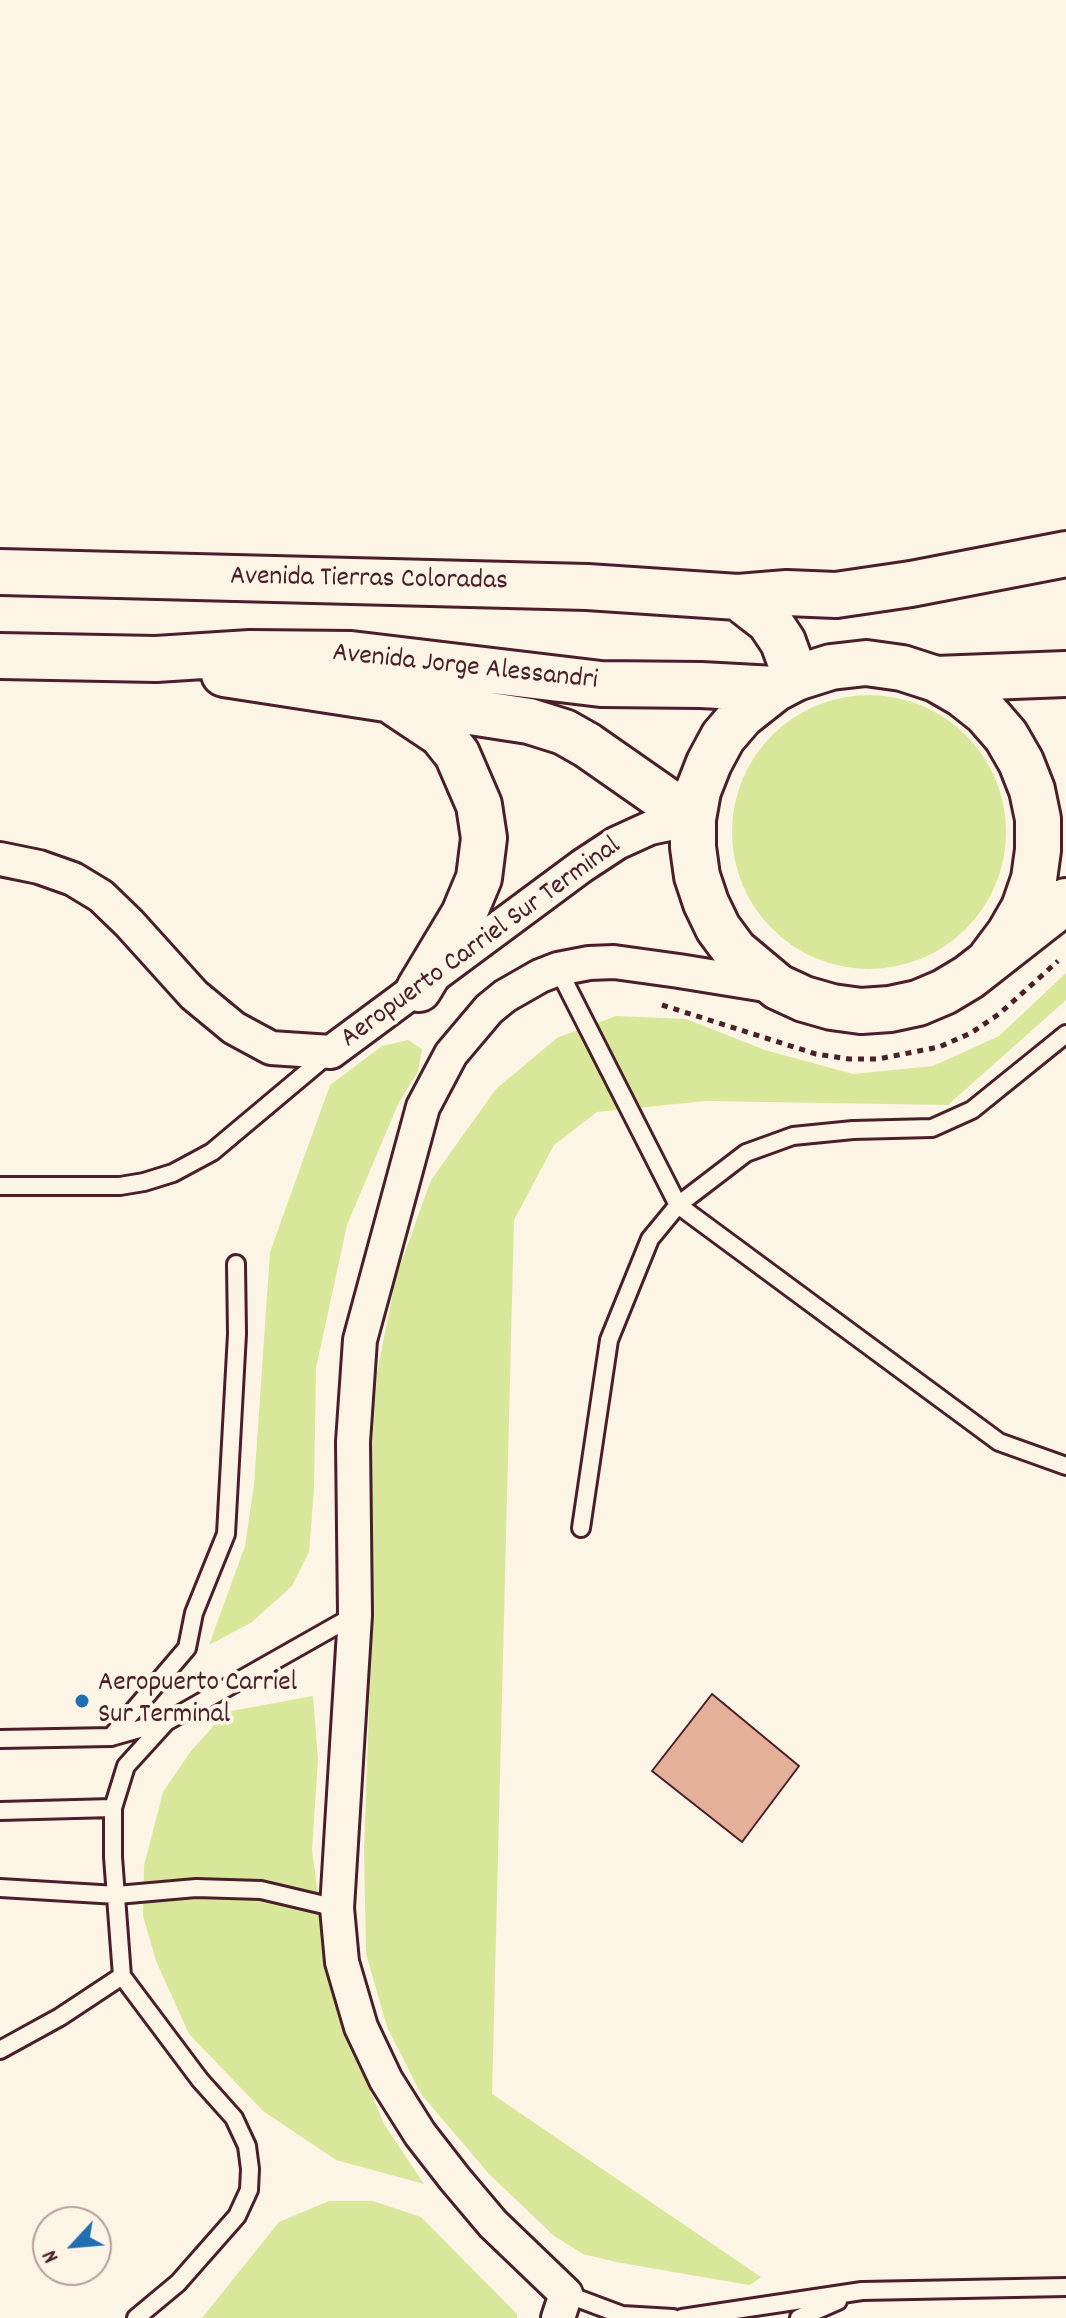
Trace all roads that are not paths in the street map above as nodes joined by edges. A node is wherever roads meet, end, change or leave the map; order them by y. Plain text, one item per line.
1 (1066, 554) edge
2 (0, 572) edge
3 (738, 597) junction
4 (0, 656) edge
5 (156, 659) junction
6 (1066, 674) edge
7 (936, 679) junction
8 (786, 684) junction
9 (388, 699) junction
10 (693, 819) junction
11 (0, 859) edge
12 (1066, 901) edge
13 (991, 958) junction
14 (558, 969) junction
15 (778, 987) junction
16 (419, 989) junction
17 (1066, 1034) edge
18 (331, 1052) junction
19 (0, 1186) edge
20 (678, 1205) junction
21 (236, 1264) dead end
22 (1066, 1466) edge
23 (581, 1528) dead end
24 (355, 1615) junction
25 (166, 1722) junction
26 (111, 1737) junction
27 (0, 1739) edge
28 (113, 1808) junction
29 (0, 1811) edge
30 (0, 1888) edge
31 (117, 1895) junction
32 (337, 1908) junction
33 (122, 1976) junction
34 (0, 2050) edge
35 (1066, 2287) edge
36 (862, 2291) junction
37 (562, 2306) edge
38 (136, 2318) edge
39 (592, 2318) edge
40 (673, 2318) edge
41 (682, 2318) edge
42 (799, 2318) edge

1 - 3 main road, Avenida Tierras Coloradas
2 - 3 main road, Avenida Tierras Coloradas
3 - 8 main road
4 - 5 main road, Avenida Jorge Alessandri
5 - 8 main road, Avenida Jorge Alessandri
5 - 9 main road, Avenida Jorge Alessandri
6 - 7 main road, Avenida Jorge Alessandri
7 - 8 main road, Avenida Jorge Alessandri
7 - 13 main road, Avenida Jorge Alessandri
8 - 10 main road, Avenida Jorge Alessandri
9 - 10 main road, Avenida Jorge Alessandri
9 - 16 main road
10 - 15 main road, Avenida Jorge Alessandri
10 - 16 street, Aeropuerto Carriel Sur Terminal
11 - 18 street, Aeropuerto Carriel Sur Terminal
12 - 13 main road, Avenida Jorge Alessandri
13 - 15 main road, Avenida Jorge Alessandri
14 - 15 street, Aeropuerto Carriel Sur Terminal
14 - 20 lane
14 - 24 street, Aeropuerto Carriel Sur Terminal
16 - 18 street, Aeropuerto Carriel Sur Terminal
17 - 20 lane
18 - 19 lane
20 - 22 lane
20 - 23 lane
21 - 26 lane
24 - 25 lane
24 - 32 street, Aeropuerto Carriel Sur Terminal
25 - 26 lane
25 - 28 lane
26 - 27 lane
28 - 29 lane
28 - 31 lane
30 - 31 lane
31 - 32 lane
31 - 33 lane
32 - 37 street, Aeropuerto Carriel Sur Terminal
33 - 34 lane
33 - 38 lane
35 - 36 lane
36 - 41 lane
36 - 42 lane
37 - 39 lane, Aeropuerto Carriel Sur Terminal
37 - 40 lane, Aeropuerto Carriel Sur Terminal

